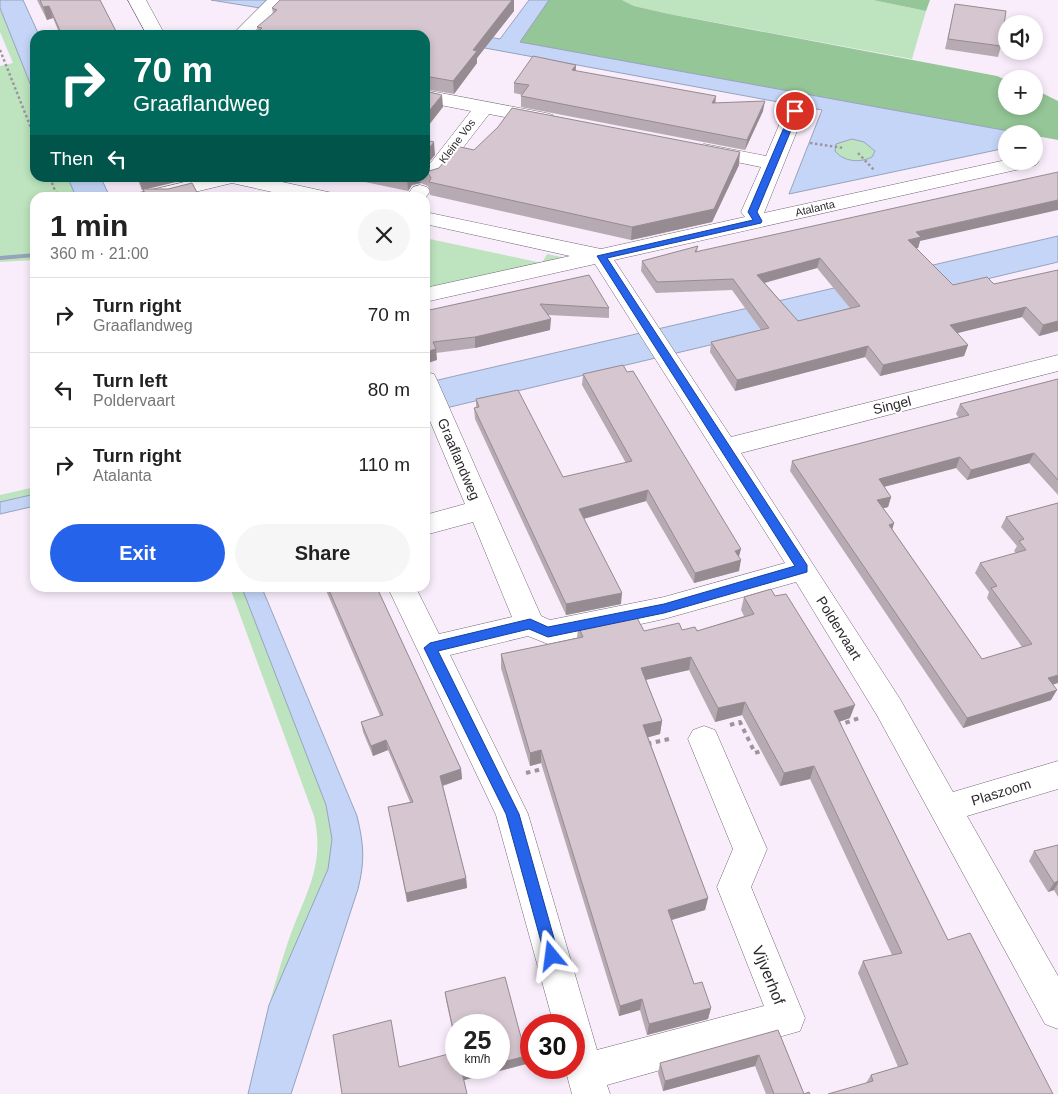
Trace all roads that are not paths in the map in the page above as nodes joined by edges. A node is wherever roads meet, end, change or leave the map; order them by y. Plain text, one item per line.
1 (137, 0) edge
2 (278, 0) edge
3 (153, 30) edge
4 (246, 30) edge
5 (430, 97) edge
6 (484, 107) junction
7 (795, 111) dead end
8 (561, 122) edge
9 (686, 146) edge
10 (773, 163) junction
11 (998, 168) edge
12 (430, 178) edge
13 (208, 182) edge
14 (256, 182) edge
15 (167, 192) edge
16 (302, 192) edge
17 (430, 219) edge
18 (758, 221) junction
19 (601, 256) junction
20 (430, 295) edge
21 (1058, 363) edge
22 (430, 392) edge
23 (726, 448) junction
24 (481, 510) junction
25 (430, 524) edge
26 (803, 569) junction
27 (404, 592) edge
28 (530, 624) junction
29 (430, 648) junction
30 (704, 740) dead end
31 (1058, 775) edge
32 (944, 809) junction
33 (1058, 1011) edge
34 (569, 1014) edge
35 (588, 1083) edge

1 - 3 street
2 - 4 street
5 - 6 street, Kleine Vos
6 - 8 street, Kleine Vos
6 - 12 street, Kleine Vos
7 - 10 street
9 - 10 street
10 - 18 street
11 - 18 street, Atalanta
13 - 15 street
14 - 16 street
17 - 19 street, Atalanta
18 - 19 street, Atalanta
19 - 20 street, Atalanta
19 - 23 street, Poldervaart
21 - 23 street, Singel
22 - 24 street, Graaflandweg
23 - 26 street, Poldervaart
24 - 25 street, Graaflandweg
24 - 28 street, Graaflandweg
26 - 28 street
26 - 32 street, Poldervaart
27 - 29 street
28 - 29 street
29 - 34 street
30 - 35 street, Vijverhof
31 - 32 street, Plaszoom
32 - 33 street, Poldervaart

